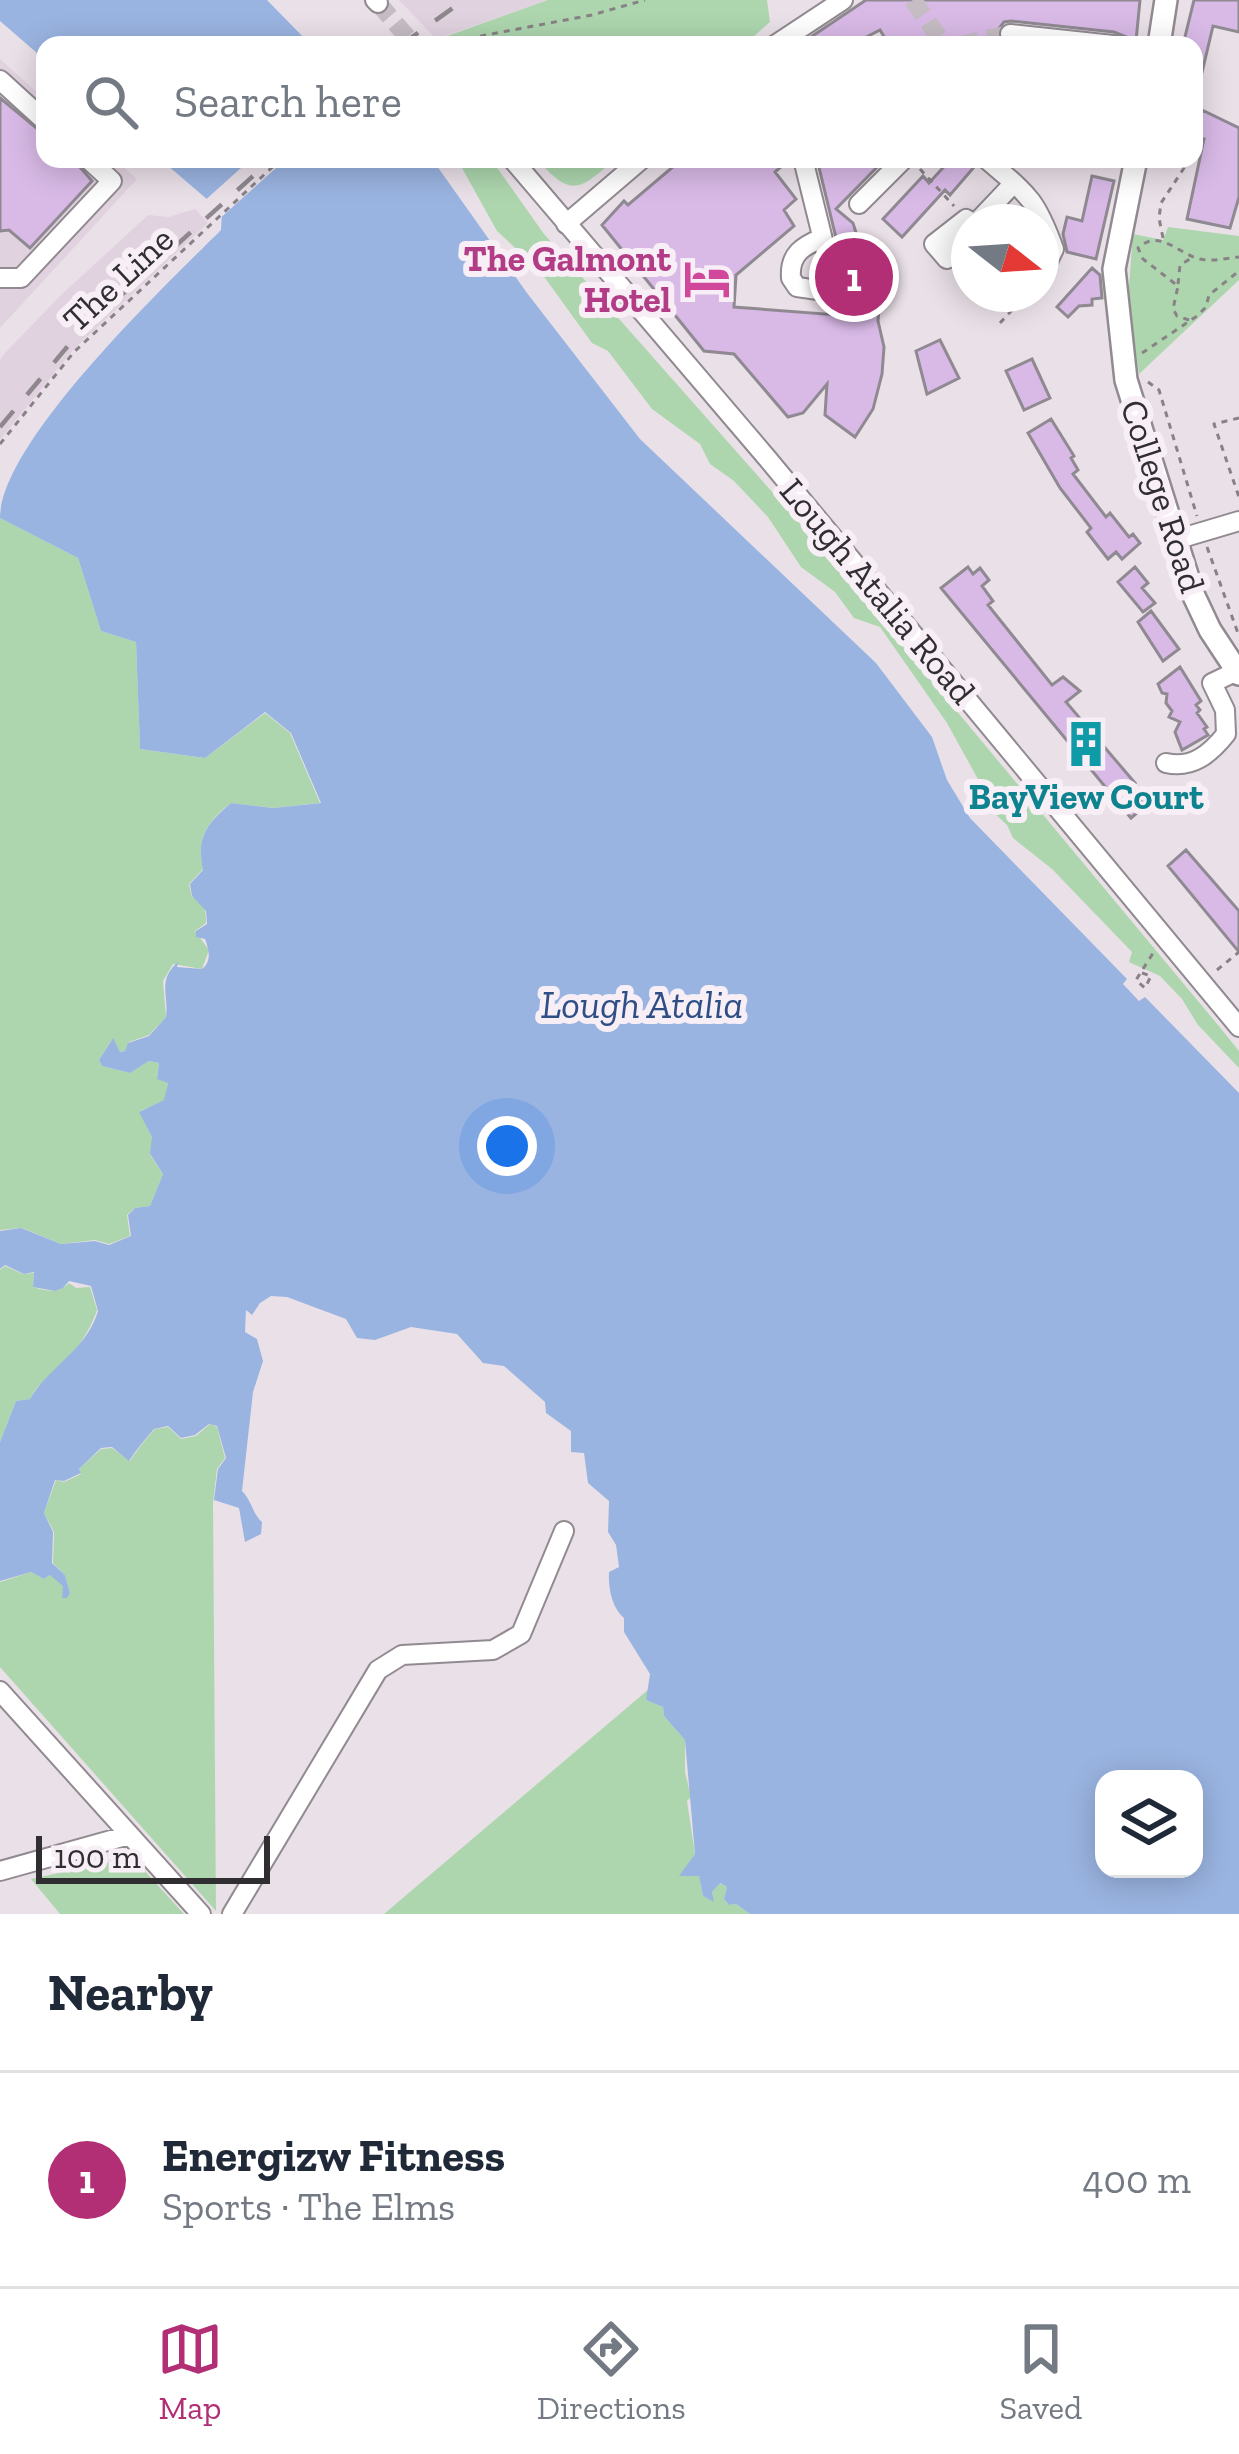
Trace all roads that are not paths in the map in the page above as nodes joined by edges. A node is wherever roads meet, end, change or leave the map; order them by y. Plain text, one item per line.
1 (843, 0) edge
2 (1166, 0) edge
3 (1010, 34) dead end
4 (789, 36) edge
5 (1029, 36) edge
6 (1160, 36) edge
7 (0, 80) edge
8 (36, 113) edge
9 (98, 168) edge
10 (519, 168) edge
11 (631, 168) edge
12 (805, 168) edge
13 (897, 168) edge
14 (996, 168) edge
15 (1127, 168) edge
16 (1014, 183) junction
17 (859, 204) dead end
18 (992, 204) edge
19 (1035, 204) edge
20 (566, 224) junction
21 (822, 238) dead end
22 (0, 278) edge
23 (1239, 521) edge
24 (1175, 540) junction
25 (1238, 672) edge
26 (1166, 763) dead end
27 (1239, 1027) edge
28 (564, 1531) dead end
29 (0, 1691) edge
30 (129, 1835) junction
31 (0, 1871) edge
32 (201, 1914) edge
33 (232, 1914) edge

1 - 4 street
2 - 6 main road
3 - 5 street
7 - 8 street
9 - 22 street
10 - 20 street, Lough Atalia Road
11 - 20 street
12 - 21 street
13 - 17 street
14 - 16 street
15 - 24 main road, College Road
16 - 18 street
16 - 19 street
20 - 27 street, Lough Atalia Road
23 - 24 street
24 - 25 main road, College Road
25 - 26 street
28 - 33 street
29 - 30 street
30 - 31 street
30 - 32 street

